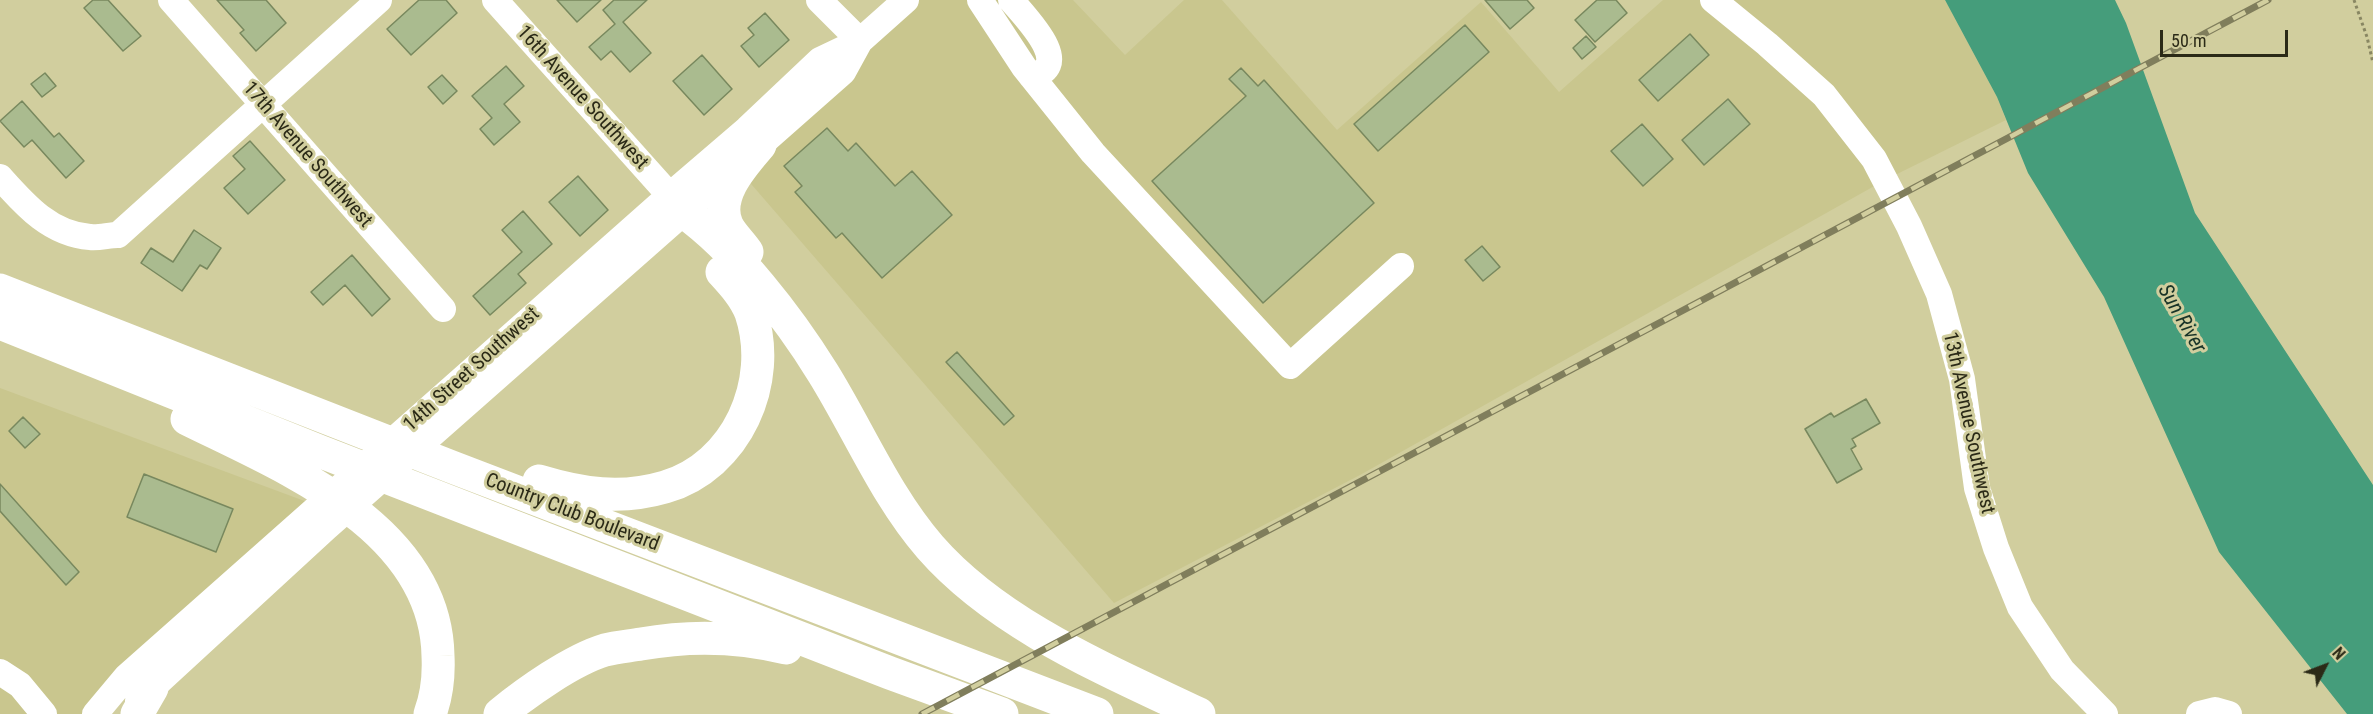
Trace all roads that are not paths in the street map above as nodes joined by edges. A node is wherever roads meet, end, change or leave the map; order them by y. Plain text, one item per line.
1 (171, 0) edge
2 (379, 0) edge
3 (495, 0) edge
4 (819, 0) edge
5 (906, 0) edge
6 (980, 0) edge
7 (1011, 0) edge
8 (1713, 0) edge
9 (860, 40) junction
10 (1031, 76) junction
11 (263, 105) junction
12 (760, 146) junction
13 (0, 177) edge
14 (676, 204) junction
15 (1401, 266) dead end
16 (0, 284) edge
17 (0, 290) edge
18 (48, 309) junction
19 (442, 309) dead end
20 (0, 324) edge
21 (792, 328) junction
22 (457, 463) junction
23 (0, 672) edge
24 (890, 673) junction
25 (144, 701) edge
26 (44, 714) edge
27 (95, 714) edge
28 (123, 714) edge
29 (430, 714) edge
30 (500, 714) edge
31 (1002, 714) edge
32 (1097, 714) edge
33 (1198, 714) edge
34 (2104, 714) edge
35 (2199, 714) edge
36 (2229, 714) edge

1 - 11 street, 17th Avenue Southwest
2 - 11 street
3 - 14 street, 16th Avenue Southwest
4 - 9 street
5 - 9 street, 14th Street Southwest
6 - 10 street
7 - 10 street
8 - 34 street, 13th Avenue Southwest
9 - 12 street, 14th Street Southwest
9 - 14 street, 14th Street Southwest
10 - 15 street
11 - 13 street
11 - 19 street, 17th Avenue Southwest
12 - 14 street, 14th Street Southwest
12 - 21 highway
14 - 21 highway
14 - 22 highway
14 - 25 street, 14th Street Southwest
14 - 27 street, 14th Street Southwest
16 - 18 highway
17 - 18 highway
18 - 22 highway, Country Club Boulevard
20 - 24 highway, Country Club Boulevard
20 - 29 highway
21 - 33 highway
22 - 32 highway, Country Club Boulevard
23 - 26 street
24 - 30 highway
24 - 31 highway, Country Club Boulevard
25 - 28 street, 14th Street Southwest
35 - 36 street

